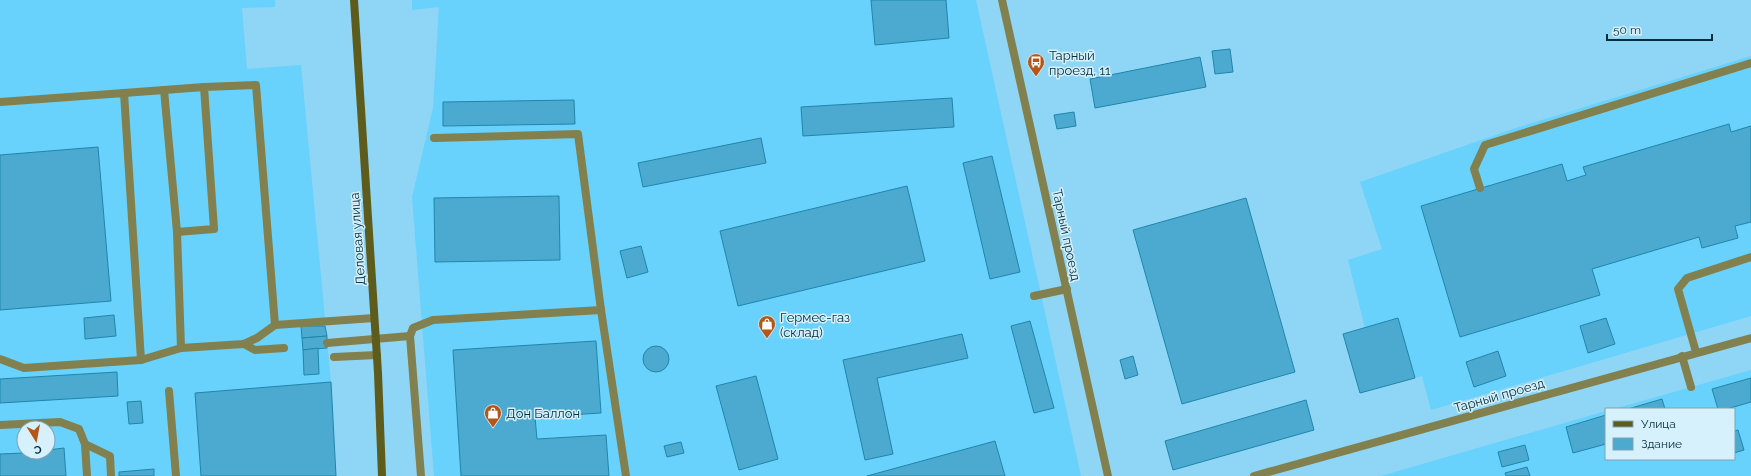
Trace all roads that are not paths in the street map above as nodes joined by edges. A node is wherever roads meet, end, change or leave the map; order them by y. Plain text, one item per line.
1 (354, 0) edge
2 (1002, 0) edge
3 (1751, 63) edge
4 (204, 87) junction
5 (164, 90) junction
6 (124, 93) junction
7 (0, 102) edge
8 (434, 138) dead end
9 (1480, 188) dead end
10 (177, 232) junction
11 (1751, 258) edge
12 (1067, 289) junction
13 (1034, 296) dead end
14 (601, 310) junction
15 (374, 318) junction
16 (275, 325) junction
17 (410, 336) junction
18 (1751, 338) edge
19 (376, 340) junction
20 (327, 343) dead end
21 (244, 344) junction
22 (181, 348) junction
23 (284, 348) dead end
24 (1696, 352) junction
25 (377, 355) junction
26 (1682, 356) junction
27 (334, 357) dead end
28 (0, 359) edge
29 (141, 360) junction
30 (1691, 387) dead end
31 (169, 391) dead end
32 (0, 425) edge
33 (85, 444) junction
34 (87, 476) edge
35 (111, 476) edge
36 (176, 476) edge
37 (382, 476) edge
38 (421, 476) edge
39 (626, 476) edge
40 (1108, 476) edge
41 (1254, 476) edge

1 - 15 street, Деловая улица
2 - 12 street, Тарный проезд
3 - 9 street
4 - 5 street
4 - 10 street
4 - 16 street
5 - 6 street
5 - 10 street
6 - 7 street
6 - 29 street
8 - 14 street
10 - 22 street
11 - 24 street
12 - 13 street
12 - 40 street, Тарный проезд
14 - 17 street
14 - 39 street
15 - 16 street
15 - 19 street, Деловая улица
16 - 21 street
17 - 19 street
17 - 38 street
18 - 24 street, Тарный проезд
19 - 20 street
19 - 25 street, Деловая улица
21 - 22 street
21 - 23 street
22 - 29 street
24 - 26 street, Тарный проезд
25 - 27 street
25 - 37 street, Деловая улица
26 - 30 street
26 - 41 street, Тарный проезд
28 - 29 street
31 - 36 street
32 - 33 street
33 - 34 street
33 - 35 street

